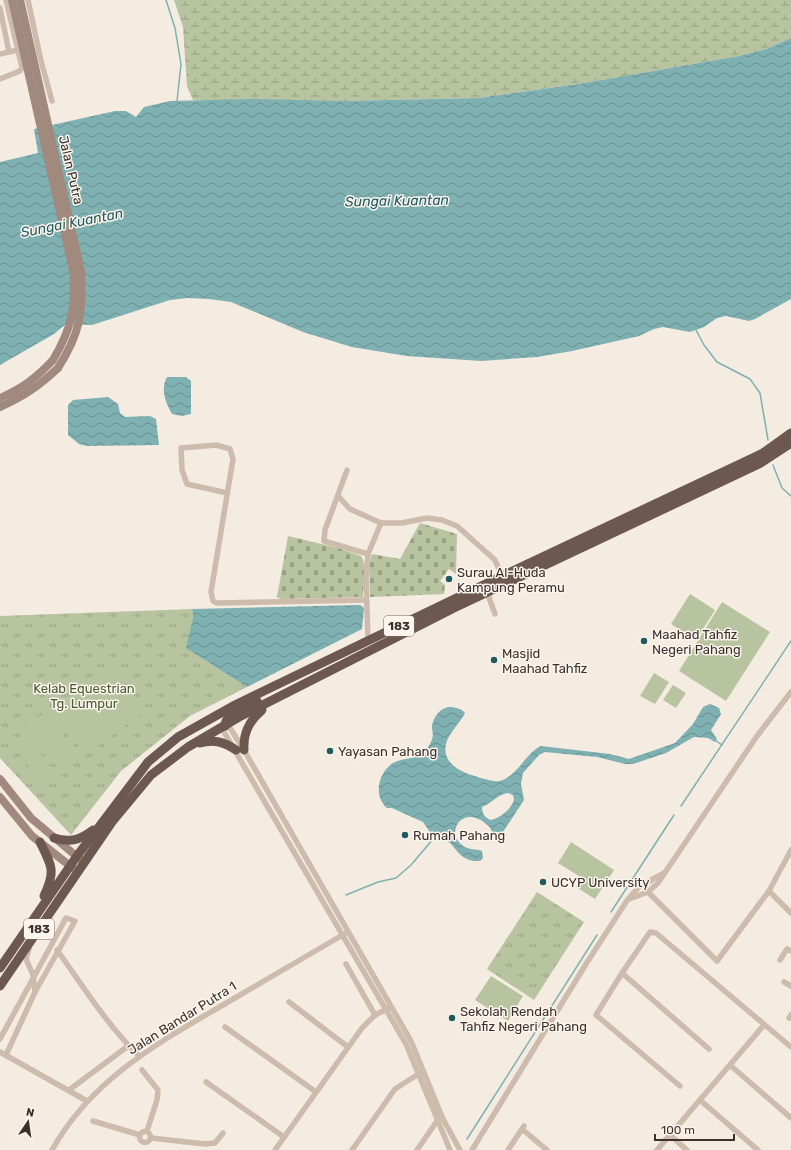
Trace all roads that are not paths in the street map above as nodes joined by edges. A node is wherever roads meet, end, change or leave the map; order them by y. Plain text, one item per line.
1 (6, 0) edge
2 (12, 0) edge
3 (20, 0) edge
4 (28, 0) edge
5 (0, 8) edge
6 (18, 50) junction
7 (10, 52) junction
8 (0, 54) edge
9 (41, 61) junction
10 (22, 67) junction
11 (37, 68) junction
12 (0, 78) edge
13 (46, 78) junction
14 (52, 101) dead end
15 (0, 398) edge
16 (0, 407) edge
17 (791, 433) edge
18 (789, 445) edge
19 (766, 456) junction
20 (347, 470) dead end
21 (227, 493) junction
22 (339, 497) junction
23 (381, 523) junction
24 (368, 554) junction
25 (502, 576) junction
26 (487, 592) junction
27 (366, 600) junction
28 (495, 614) dead end
29 (368, 642) junction
30 (293, 677) junction
31 (791, 692) edge
32 (278, 698) junction
33 (225, 726) junction
34 (188, 747) junction
35 (240, 750) junction
36 (142, 770) junction
37 (0, 779) edge
38 (0, 797) edge
39 (104, 820) junction
40 (54, 838) junction
41 (40, 842) junction
42 (791, 850) edge
43 (77, 856) junction
44 (84, 862) junction
45 (74, 869) junction
46 (664, 873) junction
47 (769, 891) junction
48 (648, 892) junction
49 (628, 899) junction
50 (791, 913) edge
51 (34, 919) junction
52 (345, 933) junction
53 (32, 939) junction
54 (57, 950) junction
55 (791, 951) edge
56 (780, 960) dead end
57 (346, 964) dead end
58 (0, 968) edge
59 (622, 972) junction
60 (33, 976) junction
61 (784, 982) dead end
62 (0, 986) edge
63 (791, 986) edge
64 (36, 992) junction
65 (289, 1002) dead end
66 (389, 1008) junction
67 (375, 1015) junction
68 (764, 1025) junction
69 (225, 1027) dead end
70 (0, 1039) edge
71 (128, 1046) junction
72 (348, 1047) junction
73 (791, 1047) edge
74 (708, 1049) dead end
75 (3, 1054) edge
76 (139, 1056) junction
77 (730, 1065) junction
78 (142, 1070) dead end
79 (424, 1072) junction
80 (418, 1074) junction
81 (206, 1082) dead end
82 (680, 1086) dead end
83 (70, 1090) junction
84 (316, 1092) junction
85 (700, 1100) junction
86 (87, 1101) junction
87 (791, 1118) edge
88 (93, 1121) dead end
89 (437, 1121) junction
90 (147, 1131) junction
91 (222, 1133) dead end
92 (140, 1135) junction
93 (670, 1135) junction
94 (284, 1137) junction
95 (151, 1138) junction
96 (144, 1142) junction
97 (52, 1150) edge
98 (143, 1150) edge
99 (275, 1150) edge
100 (352, 1150) edge
101 (417, 1150) edge
102 (450, 1150) edge
103 (460, 1150) edge
104 (472, 1150) edge
105 (508, 1150) edge
106 (547, 1150) edge
107 (657, 1150) edge
108 (687, 1150) edge
109 (758, 1150) edge

1 - 6 street
2 - 15 main road, Jalan Putra, bridge
3 - 16 main road, Jalan Putra, bridge
4 - 9 street
5 - 7 street
6 - 7 street
6 - 10 street
7 - 8 street
9 - 11 street
9 - 13 street
10 - 11 street
10 - 12 street
11 - 13 street
13 - 14 street
17 - 19 highway, 183
18 - 19 highway, 183
19 - 25 highway, 183
19 - 26 highway, 183
20 - 22 street
21 - 21 street
21 - 27 street
22 - 23 street
22 - 24 street
23 - 24 street
23 - 25 street
24 - 27 street
25 - 29 highway, 183
26 - 28 street
26 - 32 highway, 183
27 - 29 street
29 - 30 highway, 183
30 - 33 highway
30 - 36 highway, 183
31 - 46 street
32 - 33 highway, 183
32 - 35 highway
33 - 34 highway, 183
33 - 35 street
33 - 36 highway
34 - 35 highway
34 - 44 highway, 183
35 - 52 street
36 - 39 highway, 183
37 - 40 main road
38 - 41 main road
39 - 40 highway
39 - 43 highway, 183
40 - 43 main road
41 - 45 main road
41 - 51 highway
42 - 47 street
43 - 44 main road
43 - 45 highway, 183
44 - 45 highway, 183
45 - 51 highway, 183
45 - 53 highway, 183
46 - 48 street
46 - 49 street
47 - 48 street
47 - 50 street
48 - 49 street
49 - 104 street
51 - 58 highway, 183
52 - 66 street
52 - 76 street, Jalan Bandar Putra 1
53 - 60 street
53 - 62 highway, 183
54 - 60 street
54 - 64 street
54 - 71 street
55 - 56 street
57 - 67 street
59 - 68 street
59 - 74 street
59 - 82 street
60 - 64 street
60 - 70 street
61 - 63 street
64 - 75 street
65 - 72 street
66 - 67 street
66 - 79 street
66 - 80 street
67 - 72 street
68 - 73 street
68 - 77 street
69 - 84 street
71 - 76 street
71 - 83 street
72 - 84 street
75 - 83 street
76 - 86 street, Jalan Bandar Putra 1
77 - 85 street
77 - 87 street
78 - 90 street
79 - 80 street
79 - 103 street
80 - 89 street
80 - 100 street
81 - 94 street
83 - 86 street
84 - 94 street
85 - 93 street
85 - 109 street
86 - 97 street, Jalan Bandar Putra 1
88 - 92 street
89 - 101 street
89 - 102 street
90 - 92 street
90 - 95 street
91 - 95 street
92 - 96 street
93 - 107 street
93 - 108 street
94 - 99 street
95 - 96 street
96 - 98 street
105 - 106 street

